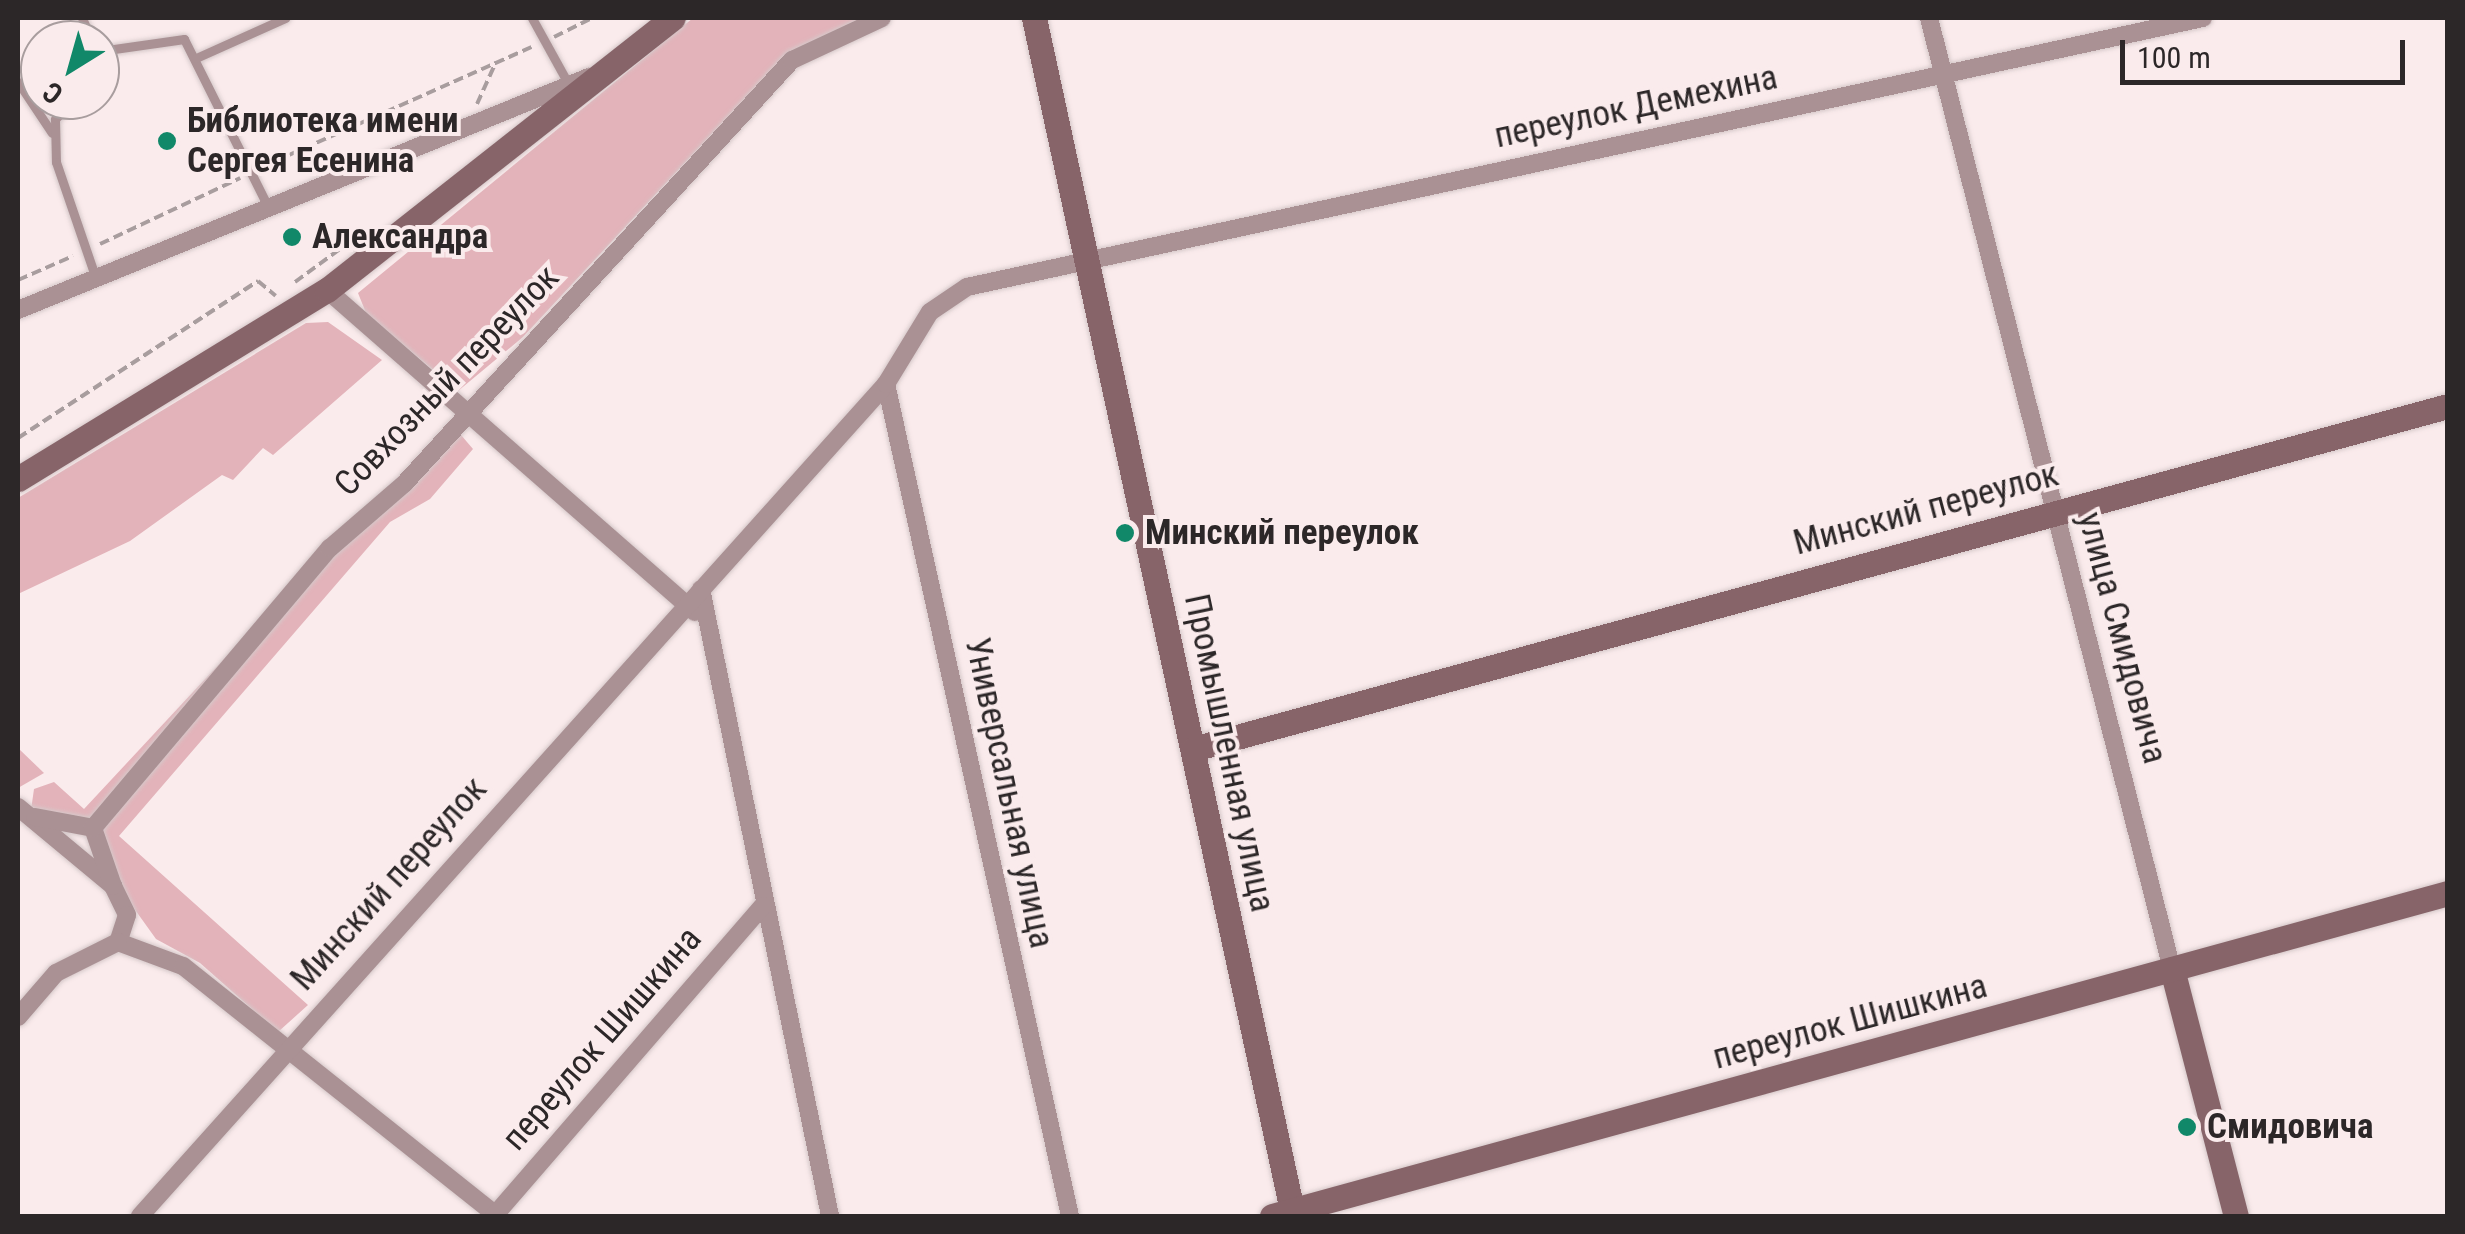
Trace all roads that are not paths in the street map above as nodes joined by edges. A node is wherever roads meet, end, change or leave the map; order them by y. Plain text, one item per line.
1 (285, 18) edge
2 (532, 18) edge
3 (673, 18) edge
4 (882, 18) edge
5 (1034, 18) edge
6 (1929, 18) edge
7 (2203, 18) edge
8 (120, 51) edge
9 (196, 58) junction
10 (613, 68) junction
11 (1943, 72) junction
12 (18, 82) edge
13 (568, 85) junction
14 (62, 120) edge
15 (53, 136) junction
16 (266, 203) junction
17 (1084, 261) junction
18 (95, 276) junction
19 (327, 290) junction
20 (18, 310) edge
21 (886, 384) junction
22 (2448, 406) edge
23 (466, 414) junction
24 (18, 479) edge
25 (2053, 510) junction
26 (696, 597) junction
27 (1193, 749) junction
28 (23, 811) edge
29 (93, 828) junction
30 (112, 886) junction
31 (2448, 893) edge
32 (763, 906) junction
33 (118, 942) junction
34 (2172, 970) junction
35 (18, 1017) edge
36 (284, 1050) junction
37 (1286, 1214) edge
38 (140, 1216) edge
39 (496, 1216) edge
40 (830, 1216) edge
41 (1070, 1216) edge
42 (2236, 1216) edge

1 - 9 lane
2 - 13 lane
3 - 10 main road
4 - 23 street, Совхозный переулок
5 - 17 main road, Промышленная улица
6 - 11 street, улица Смидовича
7 - 11 street, переулок Демехина
8 - 9 lane
9 - 16 lane
10 - 13 street
10 - 19 main road
11 - 17 street, переулок Демехина
11 - 25 street, улица Смидовича
12 - 15 lane
13 - 16 street
14 - 15 lane
15 - 18 lane
16 - 18 street
17 - 21 street, Минский переулок
17 - 27 main road, Промышленная улица
18 - 20 street
19 - 23 street
19 - 24 main road
21 - 26 street, Минский переулок
21 - 41 street, Универсальная улица
22 - 25 main road, Минский переулок
23 - 26 street
23 - 29 street, Совхозный переулок
25 - 27 main road, Минский переулок
25 - 34 street, улица Смидовича
26 - 32 street
26 - 36 street, Минский переулок
27 - 37 main road, Промышленная улица
28 - 29 street
28 - 30 street
29 - 30 street
30 - 33 street
31 - 34 main road, переулок Шишкина
32 - 39 street, переулок Шишкина
32 - 40 street
33 - 35 street
33 - 36 street
34 - 37 main road, переулок Шишкина
34 - 42 main road, улица Смидовича
36 - 38 street, Минский переулок
36 - 39 street

